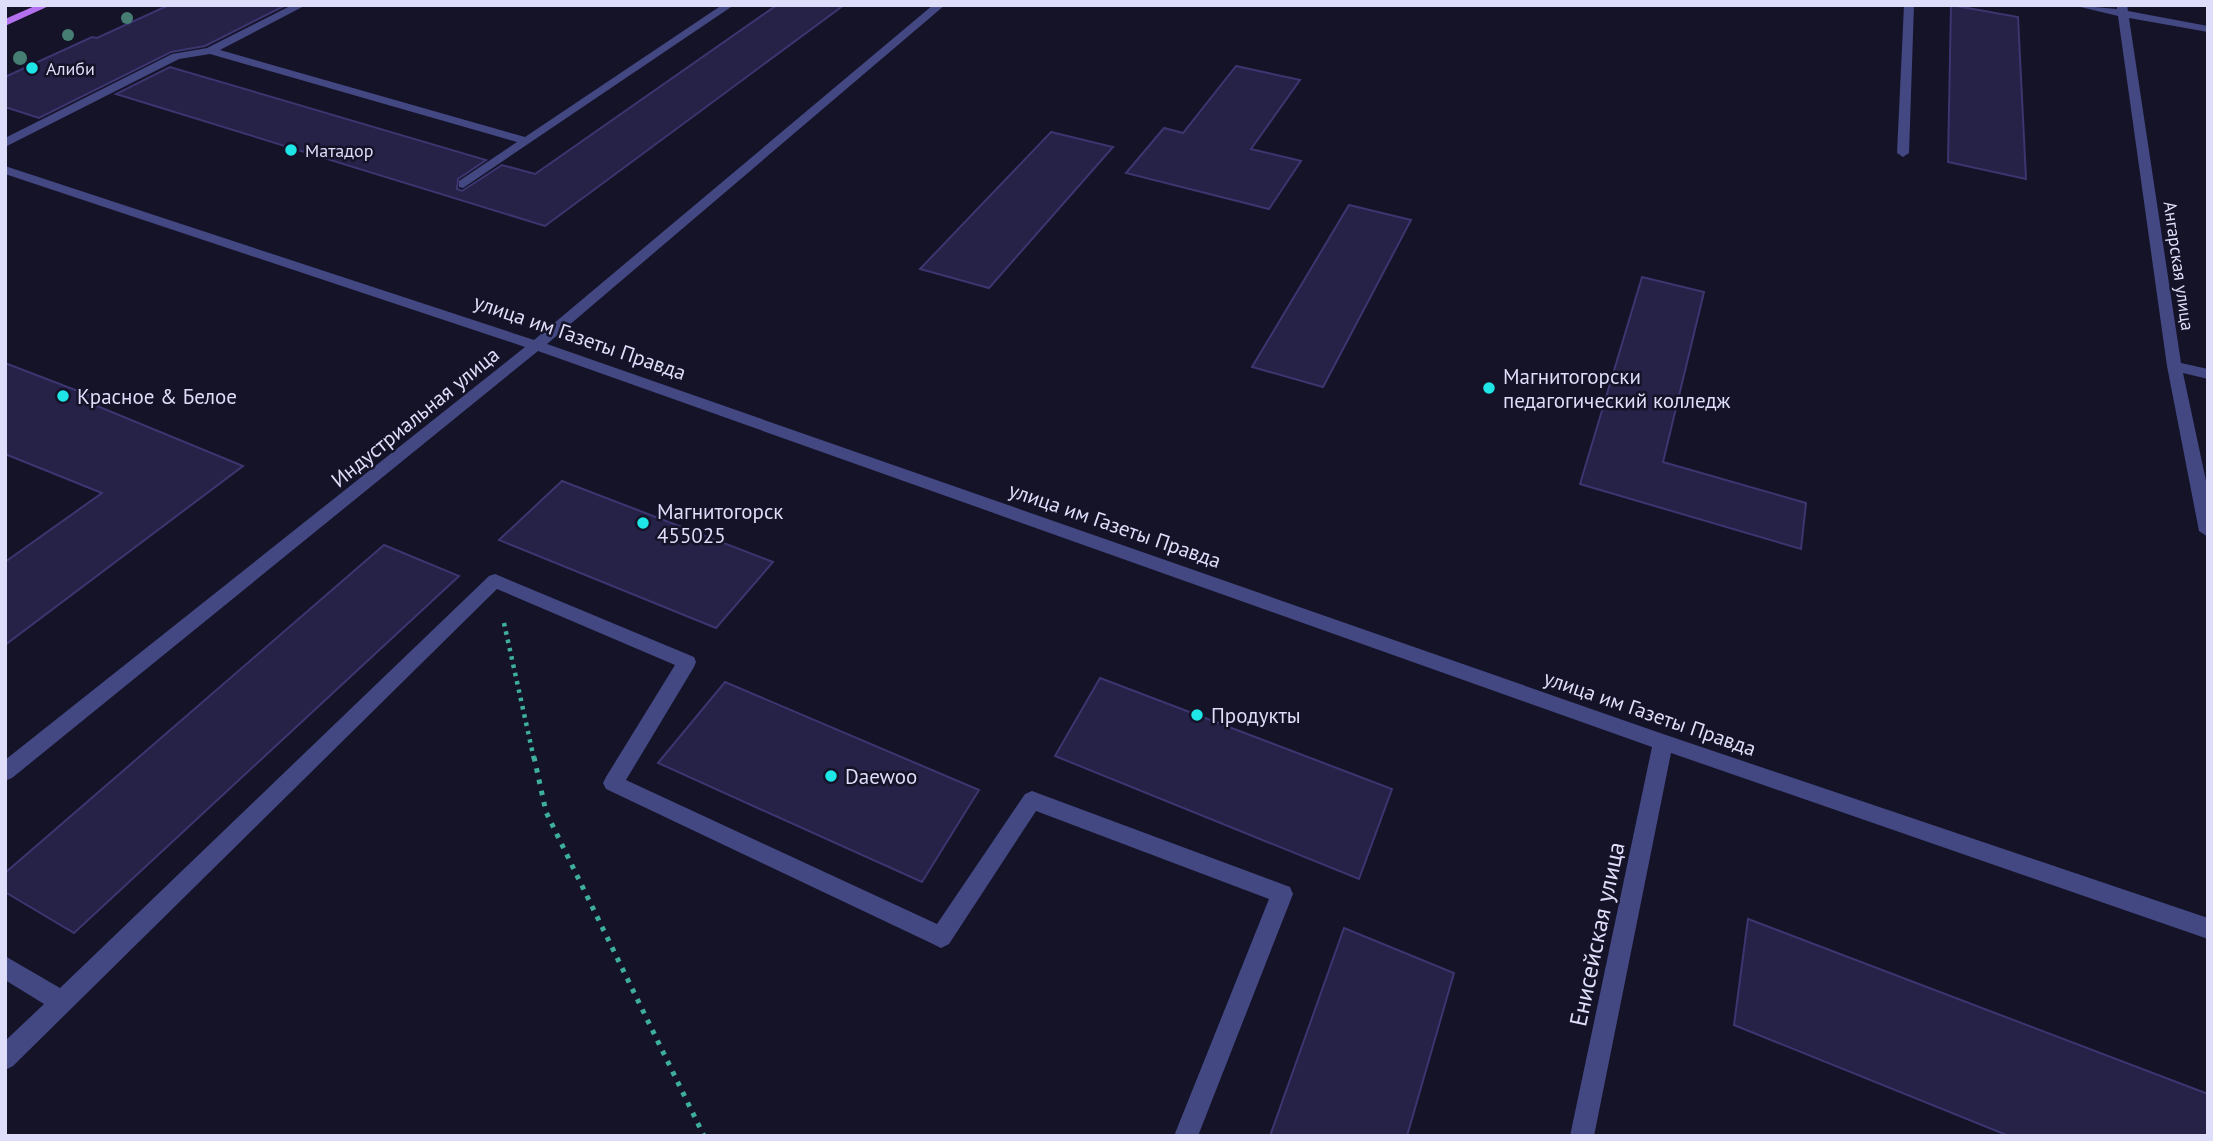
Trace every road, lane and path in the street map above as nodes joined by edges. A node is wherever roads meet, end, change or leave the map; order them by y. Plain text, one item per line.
1 (47, 5) edge
2 (301, 5) edge
3 (729, 5) edge
4 (940, 5) edge
5 (1909, 5) edge
6 (2077, 5) edge
7 (2123, 9) edge
8 (5, 23) edge
9 (2208, 29) edge
10 (210, 51) junction
11 (527, 141) junction
12 (5, 143) edge
13 (1903, 153) dead end
14 (5, 170) edge
15 (463, 184) dead end
16 (537, 345) junction
17 (2174, 366) junction
18 (2208, 374) edge
19 (2208, 531) edge
20 (495, 581) junction
21 (1663, 742) junction
22 (5, 772) edge
23 (2208, 929) edge
24 (5, 967) edge
25 (62, 1002) junction
26 (5, 1058) edge
27 (704, 1136) edge
28 (1186, 1136) edge
29 (1582, 1136) edge

1 - 8 main road
2 - 10 street
3 - 11 street
4 - 16 street, Индустриальная улица
5 - 13 street
6 - 7 street
7 - 9 street
7 - 17 street, Ангарская улица
10 - 11 street
10 - 12 street
11 - 15 street
14 - 16 street, улица им Газеты Правда
16 - 21 street, улица им Газеты Правда
16 - 22 street, Индустриальная улица
17 - 18 street
17 - 19 street, Ангарская улица
20 - 25 street
20 - 27 path
20 - 28 street
21 - 23 street, улица им Газеты Правда
21 - 29 street, Енисейская улица
24 - 25 street
25 - 26 street

